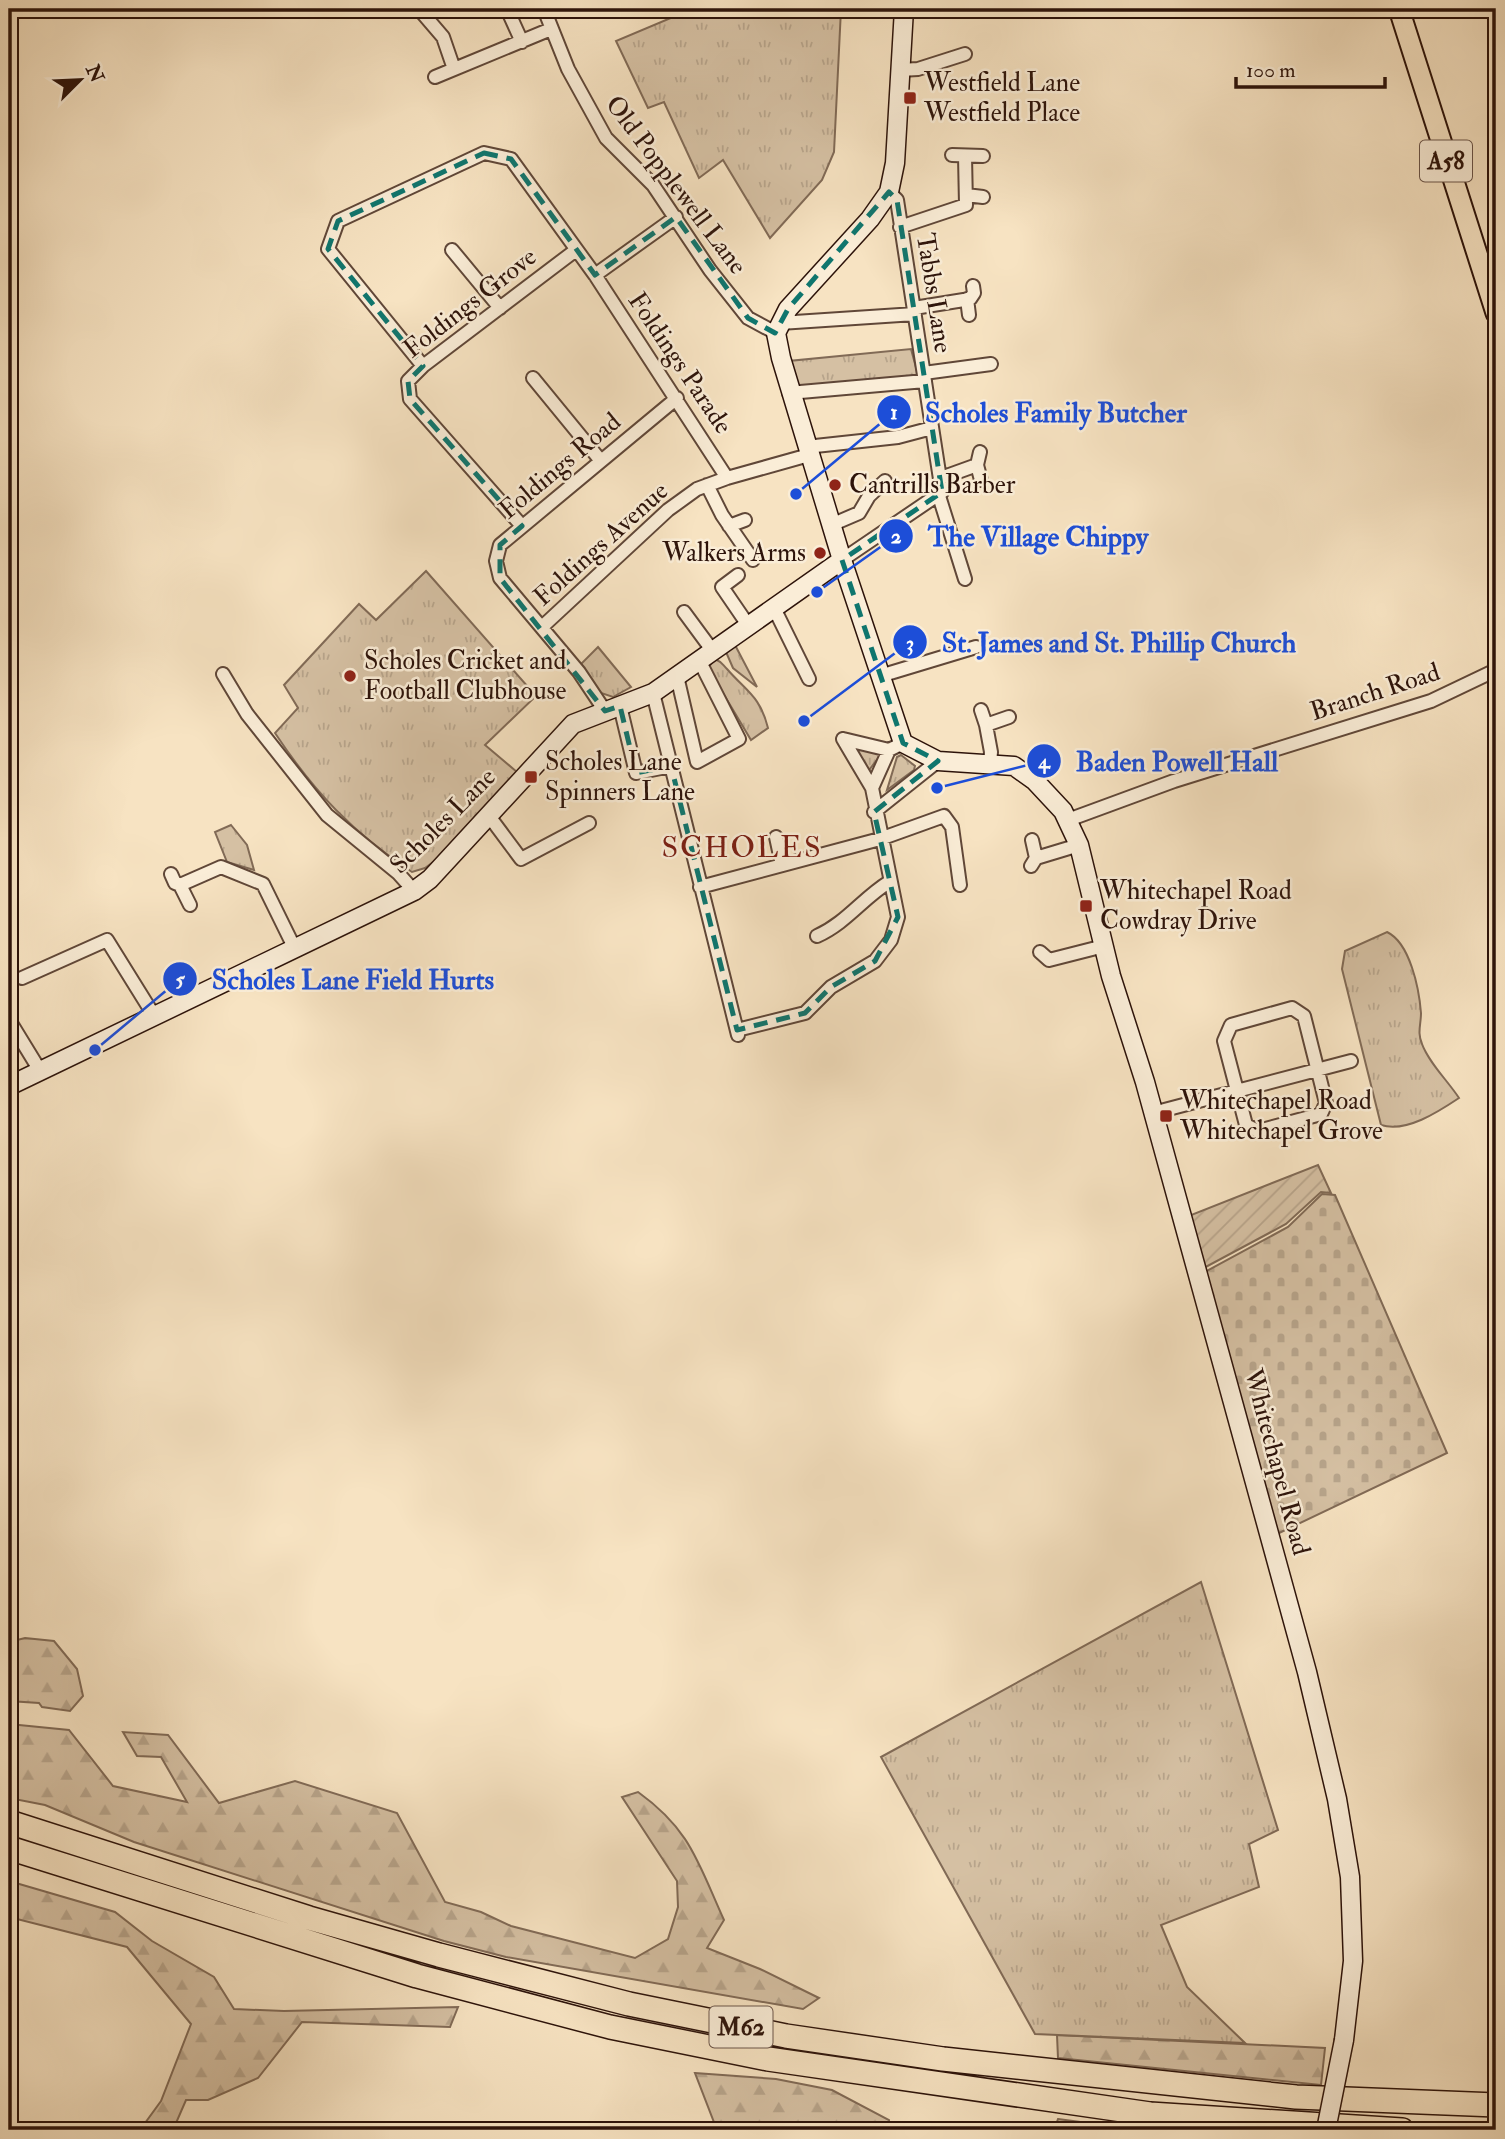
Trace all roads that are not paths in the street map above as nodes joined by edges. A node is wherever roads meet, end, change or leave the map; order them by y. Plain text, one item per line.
1 (419, 9) edge
2 (507, 9) edge
3 (544, 9) edge
4 (904, 9) edge
5 (1399, 9) edge
6 (551, 29) junction
7 (523, 42) junction
8 (965, 54) dead end
9 (454, 69) junction
10 (900, 71) junction
11 (435, 77) dead end
12 (983, 156) dead end
13 (889, 192) junction
14 (966, 195) junction
15 (983, 197) dead end
16 (676, 217) junction
17 (900, 227) junction
18 (452, 250) dead end
19 (576, 250) junction
20 (595, 275) junction
21 (500, 308) junction
22 (915, 311) junction
23 (1496, 313) edge
24 (970, 315) dead end
25 (778, 328) junction
26 (991, 364) dead end
27 (423, 366) junction
28 (925, 377) junction
29 (533, 379) dead end
30 (789, 393) junction
31 (677, 398) junction
32 (932, 428) junction
33 (808, 451) junction
34 (601, 461) junction
35 (727, 478) junction
36 (941, 478) junction
37 (981, 480) dead end
38 (886, 481) dead end
39 (707, 485) junction
40 (939, 496) junction
41 (745, 520) dead end
42 (831, 525) junction
43 (522, 526) junction
44 (729, 526) junction
45 (753, 560) dead end
46 (842, 560) junction
47 (738, 575) dead end
48 (965, 579) dead end
49 (774, 608) junction
50 (684, 612) dead end
51 (748, 625) junction
52 (542, 627) junction
53 (976, 647) dead end
54 (706, 655) junction
55 (1496, 670) edge
56 (223, 674) dead end
57 (677, 676) junction
58 (880, 676) junction
59 (809, 679) dead end
60 (653, 693) junction
61 (613, 708) junction
62 (981, 710) dead end
63 (1009, 717) dead end
64 (986, 725) junction
65 (896, 746) junction
66 (937, 761) junction
67 (990, 763) junction
68 (671, 766) junction
69 (872, 788) junction
70 (874, 812) junction
71 (489, 816) junction
72 (1068, 820) junction
73 (589, 823) dead end
74 (776, 837) dead end
75 (880, 839) junction
76 (1032, 840) dead end
77 (1079, 845) junction
78 (782, 865) junction
79 (171, 874) dead end
80 (889, 882) junction
81 (180, 885) junction
82 (960, 885) dead end
83 (701, 887) junction
84 (414, 891) junction
85 (190, 905) dead end
86 (817, 936) dead end
87 (1104, 946) junction
88 (293, 947) junction
89 (1040, 952) dead end
90 (22, 978) dead end
91 (153, 1014) junction
92 (9, 1020) edge
93 (1351, 1061) dead end
94 (39, 1069) junction
95 (1318, 1070) junction
96 (9, 1086) edge
97 (1237, 1091) junction
98 (1153, 1113) junction
99 (9, 1822) edge
100 (9, 1848) edge
101 (1496, 2105) edge
102 (1326, 2130) edge
103 (1402, 2130) edge

1 - 9 street
2 - 7 street
3 - 6 street, Old Popplewell Lane
4 - 10 main road
5 - 23 highway, A58
6 - 7 street
6 - 16 street, Old Popplewell Lane
7 - 9 street
8 - 10 street
9 - 11 street
10 - 13 main road
12 - 14 street
13 - 17 street, Tabbs Lane
13 - 25 main road
14 - 15 street
14 - 17 street
16 - 20 street, Foldings Parade
16 - 25 street, Old Popplewell Lane
17 - 22 street, Tabbs Lane
18 - 21 street
19 - 20 street, Foldings Parade
19 - 21 street, Foldings Grove
19 - 27 street, Foldings Parade
20 - 31 street, Foldings Parade
21 - 27 street, Foldings Grove
22 - 24 street
22 - 25 street
22 - 28 street, Tabbs Lane
25 - 30 main road
26 - 28 street
27 - 43 street, Foldings Grove
28 - 30 street
28 - 32 street, Tabbs Lane
29 - 34 street
30 - 33 main road
31 - 34 street, Foldings Road
31 - 35 street, Foldings Parade
32 - 33 street, Foldings Avenue
32 - 36 street, Tabbs Lane
33 - 35 street, Foldings Avenue
33 - 42 main road
34 - 43 street, Foldings Road
35 - 39 street, Foldings Avenue
36 - 37 street
36 - 40 street, Tabbs Lane
38 - 42 street
39 - 44 street
39 - 52 street, Foldings Avenue
40 - 46 street
40 - 48 street
41 - 44 street
42 - 46 main road
43 - 52 street, Foldings Road
44 - 45 street
46 - 49 main road, Scholes Lane
46 - 58 main road
47 - 51 street
49 - 51 main road, Scholes Lane
49 - 59 street
50 - 54 street
51 - 54 main road, Scholes Lane
52 - 61 street, Foldings Road
53 - 58 street
54 - 57 main road, Scholes Lane
54 - 57 street
55 - 72 street, Branch Road
56 - 84 street
57 - 60 main road, Scholes Lane
58 - 65 main road
60 - 61 main road, Scholes Lane
60 - 68 street
61 - 68 street
61 - 71 main road, Scholes Lane
62 - 64 street
63 - 64 street
64 - 67 street
65 - 66 main road
65 - 69 street
65 - 69 street
66 - 67 main road, Whitechapel Road
66 - 70 street
67 - 72 main road, Whitechapel Road
68 - 83 street
69 - 70 street
70 - 75 street
71 - 73 street
71 - 84 main road, Scholes Lane
72 - 77 main road, Whitechapel Road
74 - 78 street
75 - 78 street
75 - 80 street
75 - 82 street
76 - 77 street
77 - 87 main road, Whitechapel Road
78 - 83 street
79 - 81 street
80 - 83 street
80 - 86 street
81 - 85 street
81 - 88 street
84 - 88 main road, Scholes Lane
87 - 89 street
87 - 98 main road, Whitechapel Road
88 - 91 main road, Scholes Lane
90 - 91 street
91 - 94 main road, Scholes Lane
92 - 94 street
93 - 95 street
94 - 96 main road, Scholes Lane
95 - 97 street
95 - 97 street
95 - 97 street
97 - 98 street
98 - 102 main road, Whitechapel Road, bridge
99 - 101 highway, M62
100 - 103 highway, M62

